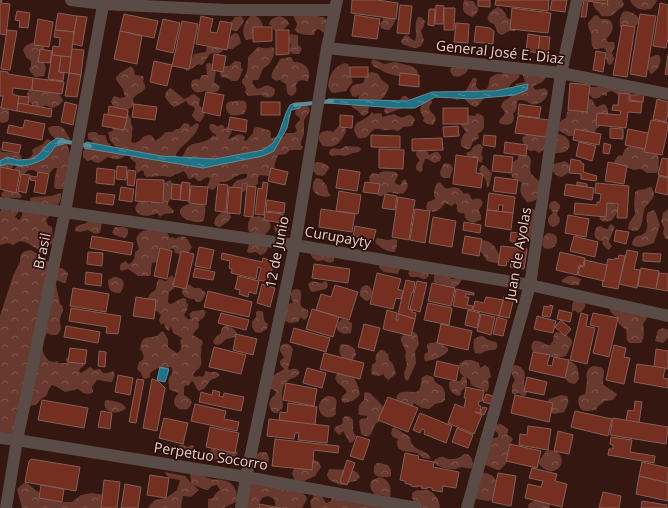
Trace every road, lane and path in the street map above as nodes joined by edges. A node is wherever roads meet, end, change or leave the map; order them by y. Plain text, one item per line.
1 (71, 0) edge
2 (577, 0) edge
3 (104, 2) edge
4 (336, 5) edge
5 (328, 48) junction
6 (561, 73) junction
7 (668, 94) edge
8 (0, 204) edge
9 (65, 212) junction
10 (295, 245) junction
11 (530, 285) junction
12 (668, 316) edge
13 (0, 438) edge
14 (17, 440) junction
15 (246, 477) junction
16 (6, 508) edge
17 (241, 508) edge
18 (417, 508) edge
19 (466, 508) edge

1 - 3 street
2 - 6 street, Juan de Ayolas
3 - 4 street
3 - 9 street, Brasil
4 - 5 street, 12 de Junio
5 - 6 street, General José E. Diaz
5 - 10 street, 12 de Junio
6 - 7 street, General José E. Diaz
6 - 11 street, Juan de Ayolas
8 - 9 street, Curupayty
9 - 10 street, Curupayty
9 - 14 street, Brasil
10 - 11 street, Curupayty
10 - 15 street, 12 de Junio
11 - 12 street, Curupayty
11 - 19 street, Juan de Ayolas
13 - 14 street, Perpetuo Socorro
14 - 15 street, Perpetuo Socorro
14 - 16 street, Brasil
15 - 17 street, 12 de Junio
15 - 18 street, Perpetuo Socorro

